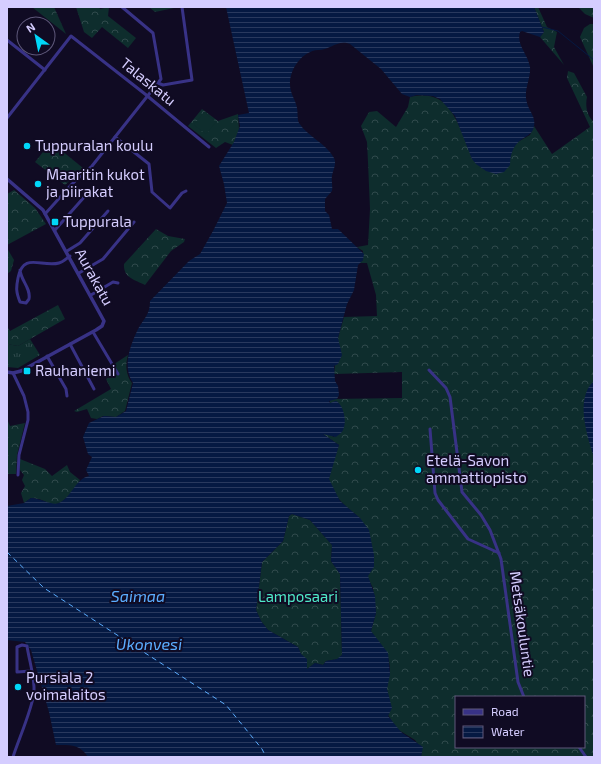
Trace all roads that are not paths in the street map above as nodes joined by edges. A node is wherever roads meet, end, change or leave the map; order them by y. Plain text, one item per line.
1 (122, 7) edge
2 (182, 7) edge
3 (7, 40) edge
4 (45, 70) junction
5 (158, 83) junction
6 (148, 96) junction
7 (7, 118) edge
8 (115, 137) junction
9 (209, 147) dead end
10 (7, 179) edge
11 (186, 191) dead end
12 (86, 195) dead end
13 (108, 211) dead end
14 (45, 214) junction
15 (134, 222) dead end
16 (55, 230) junction
17 (67, 251) junction
18 (70, 256) junction
19 (20, 270) junction
20 (79, 273) junction
21 (118, 283) dead end
22 (91, 295) junction
23 (93, 332) junction
24 (70, 344) junction
25 (47, 356) junction
26 (429, 370) dead end
27 (7, 372) edge
28 (13, 373) junction
29 (118, 374) dead end
30 (94, 389) dead end
31 (66, 396) dead end
32 (430, 429) dead end
33 (18, 475) dead end
34 (499, 553) junction
35 (31, 671) junction
36 (524, 696) edge
37 (580, 748) edge
38 (13, 757) edge
39 (586, 757) edge

1 - 5 street
2 - 5 street
3 - 4 street
4 - 6 street, Talaskatu
4 - 7 street
5 - 6 street
6 - 8 street
6 - 9 street, Talaskatu
8 - 11 street
8 - 14 street
10 - 14 street, Aurakatu
12 - 16 street
13 - 17 street
14 - 16 street, Aurakatu
15 - 20 street
16 - 17 street, Aurakatu
17 - 18 street, Aurakatu
18 - 19 street
18 - 20 street, Aurakatu
19 - 19 street
20 - 22 street, Aurakatu
21 - 22 street
22 - 23 street, Aurakatu
23 - 24 street, Aurakatu
23 - 29 street
24 - 25 street, Aurakatu
24 - 30 street
25 - 28 street, Aurakatu
25 - 31 street
26 - 34 street, Metsäkouluntie
27 - 28 street
28 - 33 street
32 - 34 street, Metsäkouluntie
34 - 36 street, Metsäkouluntie
35 - 35 street
35 - 38 street
37 - 39 street

